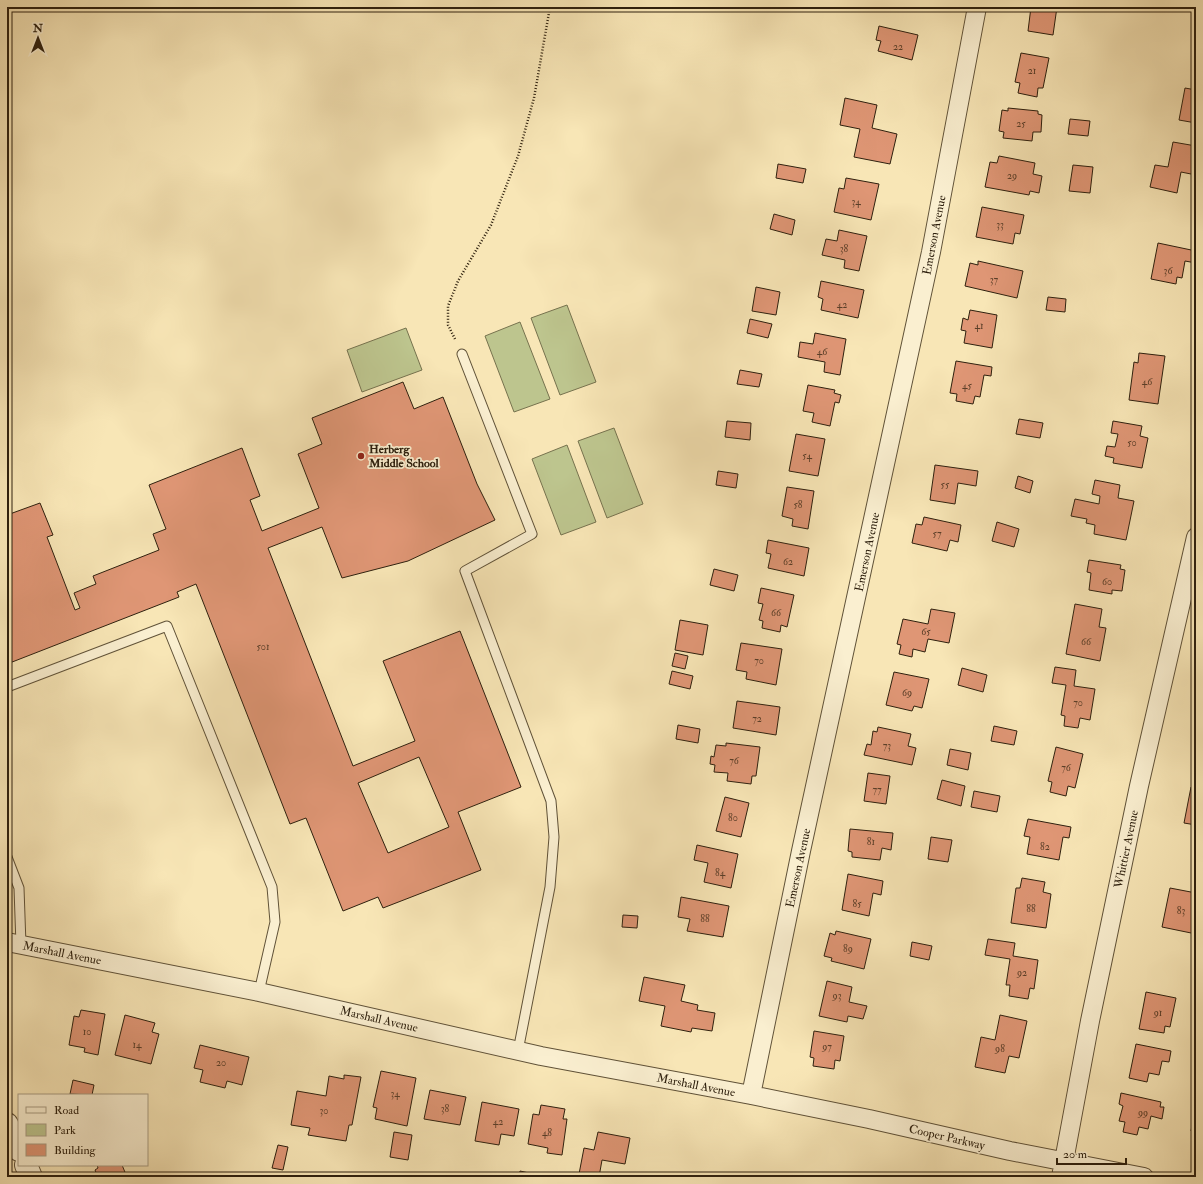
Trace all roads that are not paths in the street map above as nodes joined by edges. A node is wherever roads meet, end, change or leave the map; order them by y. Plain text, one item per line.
1 (977, 7) edge
2 (462, 354) road end
3 (1196, 537) edge
4 (7, 687) edge
5 (7, 857) edge
6 (14, 944) edge
7 (259, 992) junction
8 (518, 1051) junction
9 (751, 1095) junction
10 (7, 1124) edge
11 (18, 1148) edge
12 (26, 1166) edge
13 (1063, 1169) edge
14 (32, 1177) edge
15 (1144, 1177) edge

1 - 9 street, Emerson Avenue
2 - 8 lane
3 - 13 street, Whittier Avenue
4 - 7 lane
5 - 6 lane
6 - 7 street, Marshall Avenue
7 - 8 street, Marshall Avenue
8 - 9 street, Marshall Avenue
9 - 13 street, Cooper Parkway
10 - 11 street
12 - 14 street
13 - 15 street, Cooper Parkway

